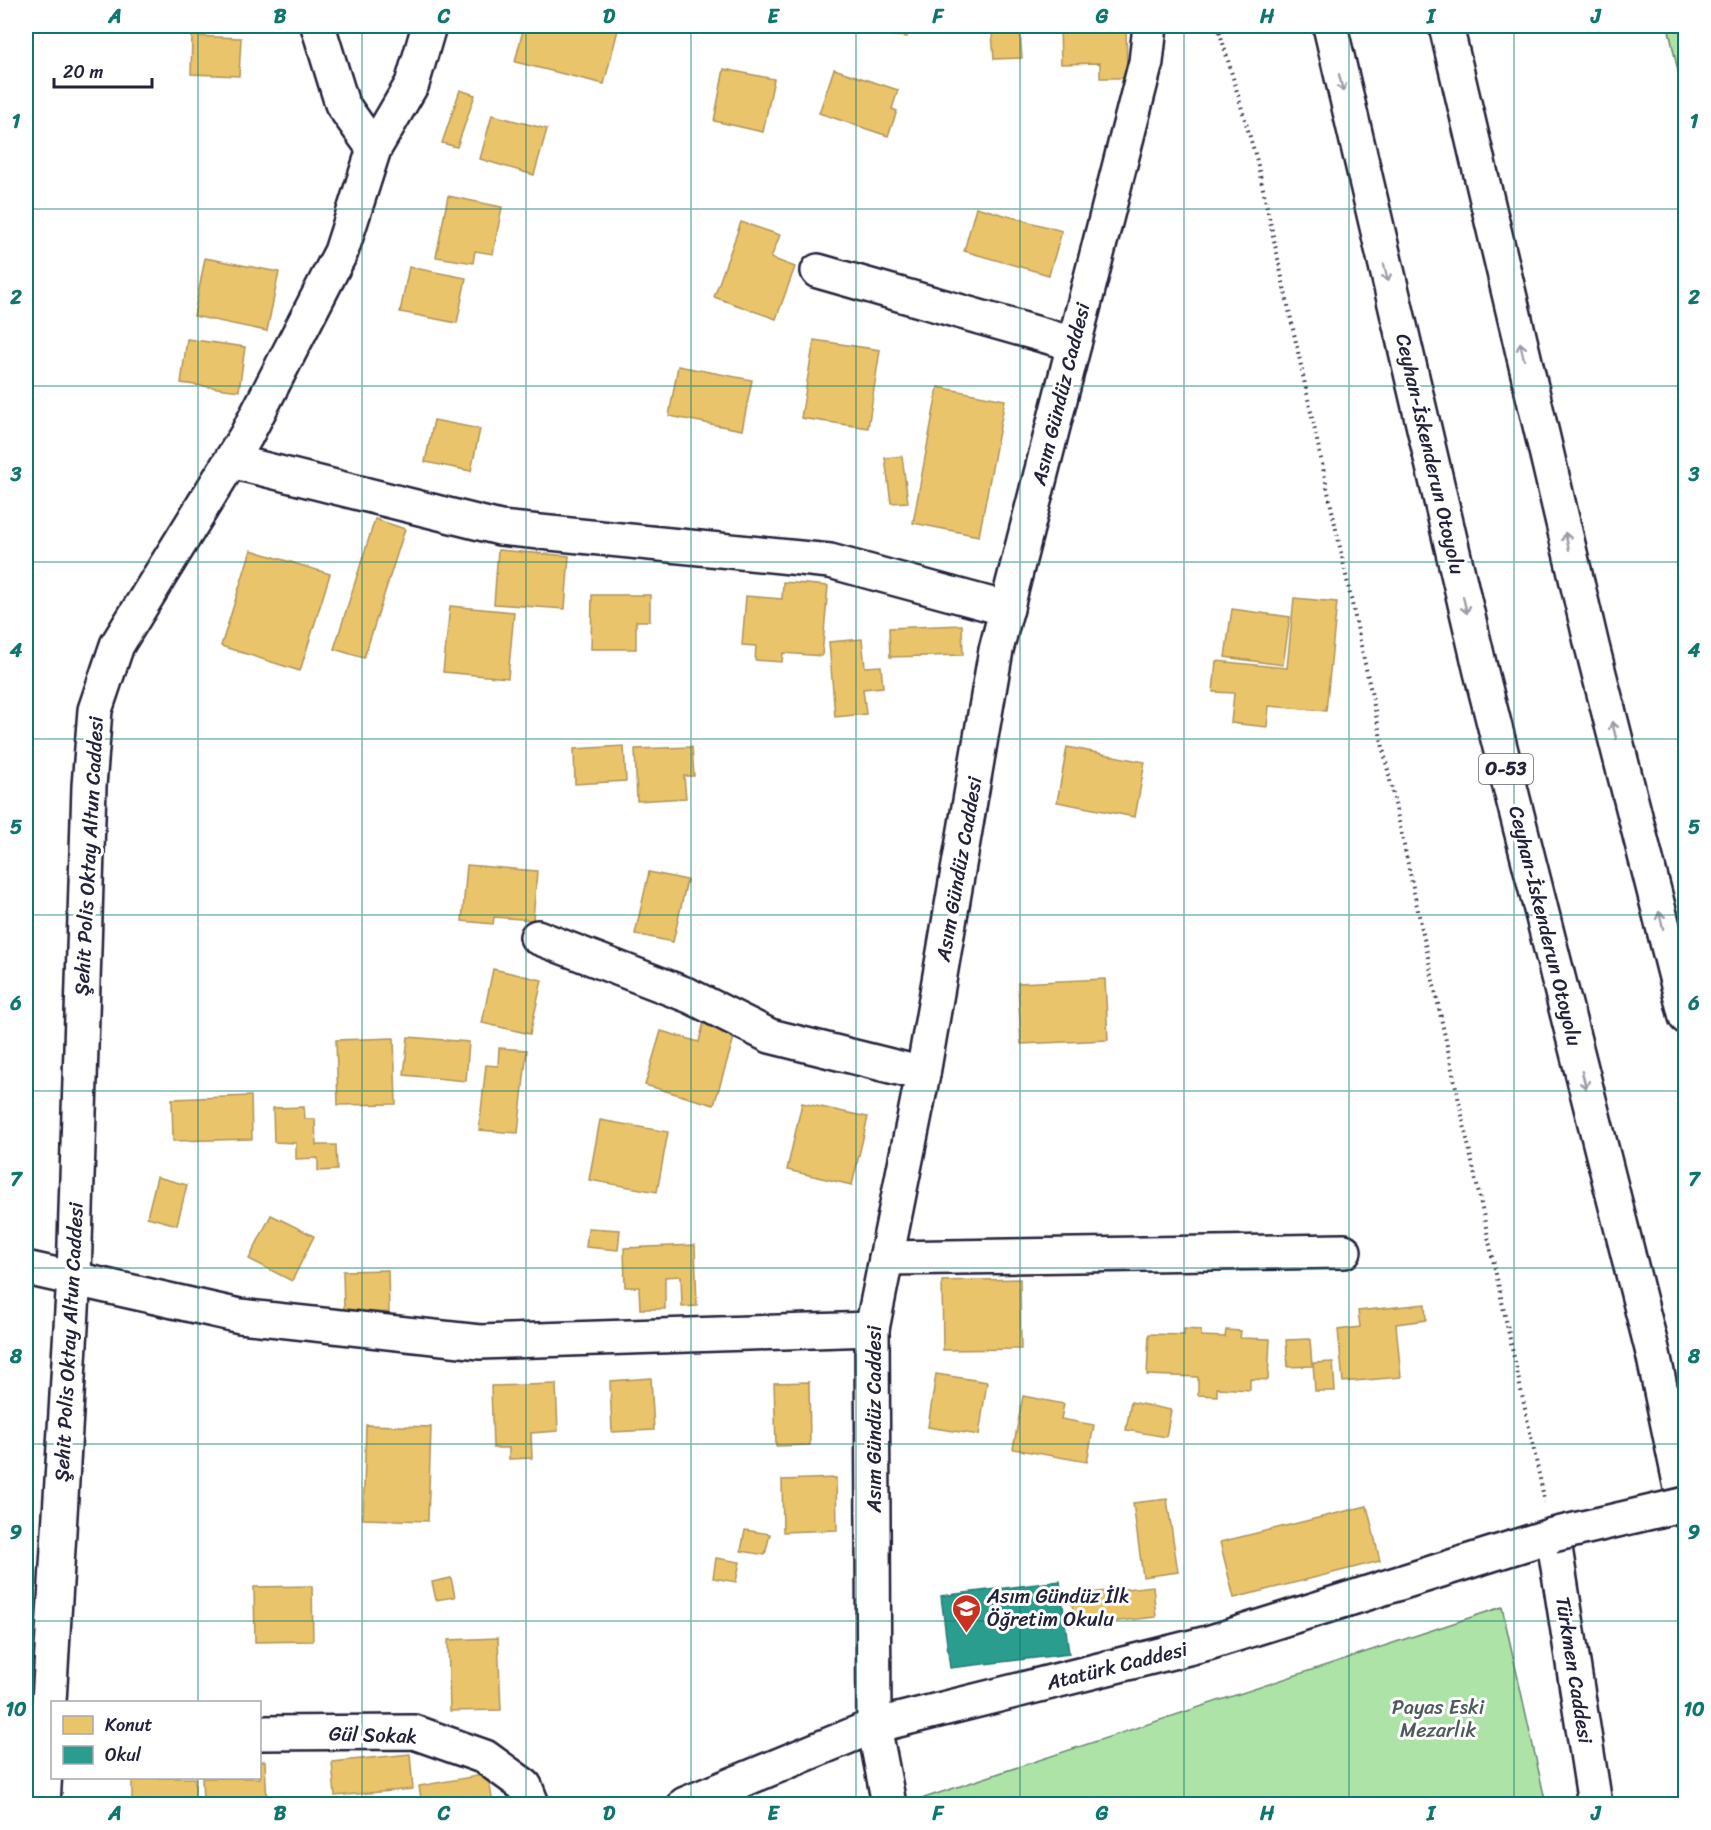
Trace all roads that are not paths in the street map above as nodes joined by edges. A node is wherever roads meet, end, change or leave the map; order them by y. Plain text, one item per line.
1 (318, 26) edge
2 (429, 26) edge
3 (1150, 26) edge
4 (1329, 26) edge
5 (1446, 26) edge
6 (374, 149) junction
7 (818, 271) dead end
8 (1074, 344) junction
9 (231, 461) junction
10 (1006, 609) junction
11 (537, 937) dead end
12 (1686, 1017) edge
13 (923, 1074) junction
14 (1344, 1251) dead end
15 (886, 1258) junction
16 (26, 1268) edge
17 (74, 1276) junction
18 (872, 1329) junction
19 (1686, 1504) edge
20 (1686, 1512) edge
21 (1553, 1535) junction
22 (874, 1726) junction
23 (42, 1728) edge
24 (261, 1732) edge
25 (51, 1767) edge
26 (53, 1779) edge
27 (43, 1804) edge
28 (55, 1804) edge
29 (532, 1804) edge
30 (685, 1804) edge
31 (889, 1804) edge
32 (1595, 1804) edge

1 - 6 main road
2 - 6 main road, Şehit Polis Oktay Altun Caddesi
3 - 8 main road, Asım Gündüz Caddesi
4 -> 20 main road, Ceyhan-İskenderun Otoyolu / O-53
12 -> 5 main road
6 - 9 main road, Şehit Polis Oktay Altun Caddesi
7 - 8 main road
8 - 10 main road, Asım Gündüz Caddesi
9 - 10 main road
9 - 17 main road, Şehit Polis Oktay Altun Caddesi
10 - 13 main road, Asım Gündüz Caddesi
11 - 13 main road
13 - 15 main road, Asım Gündüz Caddesi
14 - 15 main road
15 - 18 main road, Asım Gündüz Caddesi
16 - 17 main road
17 - 18 main road
17 - 23 main road, Şehit Polis Oktay Altun Caddesi
18 - 22 main road, Asım Gündüz Caddesi
19 - 21 main road, Atatürk Caddesi, bridge
21 - 22 main road, Atatürk Caddesi
21 - 32 main road, Türkmen Caddesi
22 - 30 main road, Atatürk Caddesi
22 - 31 main road, Asım Gündüz Caddesi
23 - 25 main road, Şehit Polis Oktay Altun Caddesi
23 - 27 main road, Şehit Polis Oktay Altun Caddesi
24 - 29 main road, Gül Sokak
26 - 28 main road, Şehit Polis Oktay Altun Caddesi

